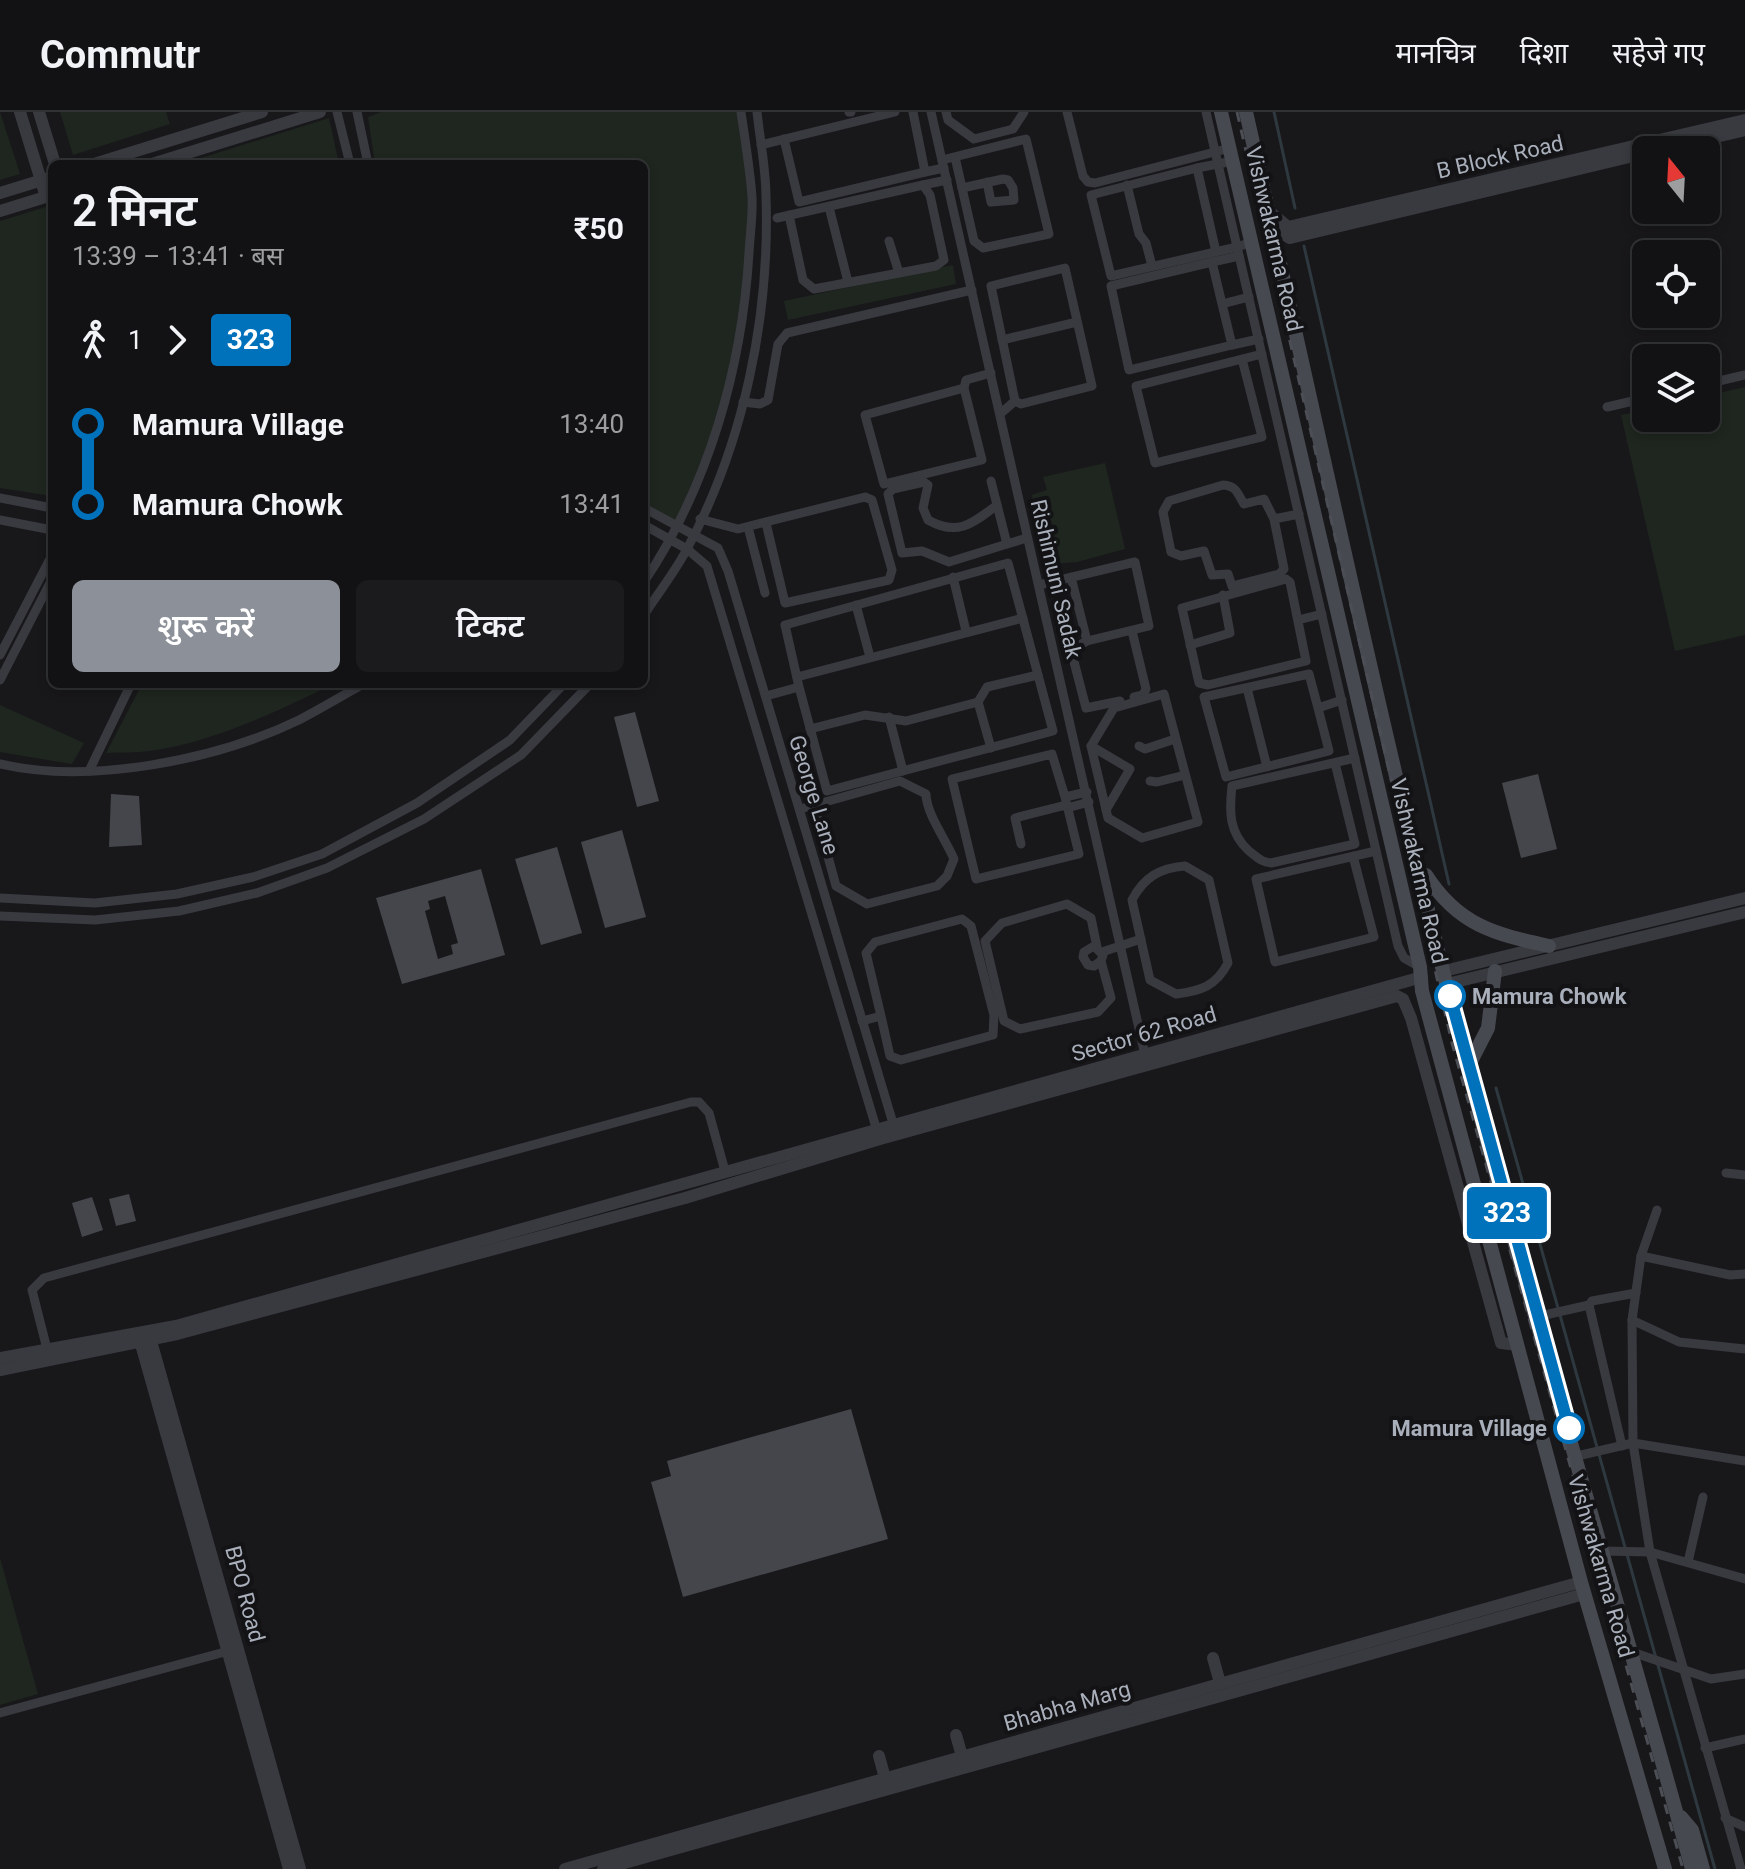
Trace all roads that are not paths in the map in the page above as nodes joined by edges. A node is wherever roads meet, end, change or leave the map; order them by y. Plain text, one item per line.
1 (20, 112) edge
2 (39, 112) edge
3 (262, 112) edge
4 (320, 112) edge
5 (337, 112) edge
6 (357, 112) edge
7 (741, 112) edge
8 (757, 112) edge
9 (895, 112) edge
10 (913, 112) edge
11 (931, 112) edge
12 (946, 112) edge
13 (1024, 112) edge
14 (1067, 112) edge
15 (1206, 112) edge
16 (1221, 112) edge
17 (1246, 112) edge
18 (1745, 120) edge
19 (1745, 130) edge
20 (1720, 136) edge
21 (784, 139) junction
22 (761, 145) junction
23 (1224, 156) junction
24 (1632, 156) edge
25 (955, 157) junction
26 (54, 160) edge
27 (107, 160) edge
28 (165, 160) edge
29 (349, 160) edge
30 (367, 160) edge
31 (943, 164) junction
32 (1197, 168) junction
33 (925, 172) junction
34 (46, 179) edge
35 (947, 180) junction
36 (987, 182) dead end
37 (923, 185) junction
38 (1127, 185) junction
39 (962, 188) junction
40 (0, 193) edge
41 (48, 196) edge
42 (829, 207) junction
43 (0, 211) edge
44 (1269, 211) junction
45 (789, 215) junction
46 (777, 218) dead end
47 (1272, 227) junction
48 (889, 241) dead end
49 (1252, 242) junction
50 (1238, 251) junction
51 (1216, 252) junction
52 (1212, 262) junction
53 (1152, 266) junction
54 (899, 273) junction
55 (848, 282) junction
56 (972, 290) junction
57 (1249, 297) junction
58 (1222, 304) junction
59 (1077, 322) junction
60 (1259, 339) junction
61 (1002, 340) junction
62 (1232, 345) junction
63 (1262, 354) junction
64 (1242, 359) junction
65 (991, 373) junction
66 (1745, 375) edge
67 (1720, 381) edge
68 (964, 388) junction
69 (1015, 401) junction
70 (1632, 401) edge
71 (743, 402) junction
72 (1607, 407) dead end
73 (1001, 413) junction
74 (1280, 433) junction
75 (1262, 437) junction
76 (991, 481) dead end
77 (0, 498) edge
78 (997, 505) junction
79 (48, 507) edge
80 (648, 510) edge
81 (1299, 514) junction
82 (700, 519) junction
83 (1274, 519) junction
84 (0, 520) edge
85 (766, 523) junction
86 (677, 525) junction
87 (648, 527) edge
88 (748, 527) junction
89 (48, 529) edge
90 (694, 533) junction
91 (1027, 538) junction
92 (670, 539) junction
93 (1007, 544) junction
94 (687, 549) junction
95 (48, 563) edge
96 (648, 575) edge
97 (953, 577) junction
98 (1071, 577) junction
99 (1039, 585) junction
100 (48, 587) edge
101 (1354, 589) junction
102 (765, 593) dead end
103 (1223, 595) junction
104 (1333, 596) junction
105 (856, 605) junction
106 (648, 609) edge
107 (1359, 610) junction
108 (1330, 615) junction
109 (1023, 618) junction
110 (1298, 620) junction
111 (966, 631) junction
112 (1132, 631) junction
113 (1087, 641) junction
114 (1190, 645) junction
115 (0, 655) edge
116 (870, 657) junction
117 (1038, 675) junction
118 (0, 680) edge
119 (798, 682) junction
120 (129, 688) edge
121 (354, 688) edge
122 (560, 688) edge
123 (586, 688) edge
124 (1247, 688) junction
125 (766, 696) junction
126 (1342, 700) junction
127 (978, 702) junction
128 (1318, 708) junction
129 (889, 717) junction
130 (810, 729) junction
131 (1175, 739) junction
132 (1091, 746) junction
133 (1139, 746) dead end
134 (991, 748) junction
135 (1355, 758) junction
136 (1335, 763) junction
137 (0, 764) edge
138 (1267, 767) junction
139 (89, 771) junction
140 (903, 771) junction
141 (1185, 775) junction
142 (1099, 779) junction
143 (1150, 781) dead end
144 (1087, 792) junction
145 (1066, 803) junction
146 (814, 805) junction
147 (800, 809) junction
148 (1106, 810) junction
149 (1021, 844) dead end
150 (1376, 851) junction
151 (1353, 856) junction
152 (1420, 864) junction
153 (0, 898) edge
154 (1745, 898) edge
155 (1745, 912) edge
156 (0, 916) edge
157 (1141, 939) junction
158 (1121, 946) junction
159 (1549, 946) junction
160 (1100, 953) junction
161 (1495, 971) junction
162 (1421, 972) junction
163 (1445, 978) junction
164 (881, 1016) junction
165 (862, 1021) junction
166 (1254, 1030) junction
167 (1145, 1055) junction
168 (1468, 1067) junction
169 (1449, 1091) junction
170 (1434, 1096) junction
171 (895, 1130) junction
172 (878, 1134) junction
173 (725, 1171) junction
174 (1726, 1173) dead end
175 (1745, 1175) edge
176 (1657, 1210) dead end
177 (1471, 1232) junction
178 (1488, 1232) junction
179 (1519, 1256) junction
180 (1641, 1256) junction
181 (1497, 1263) junction
182 (1745, 1274) edge
183 (1527, 1284) junction
184 (1504, 1290) junction
185 (1636, 1293) junction
186 (1589, 1305) junction
187 (1536, 1317) junction
188 (1632, 1320) junction
189 (144, 1336) junction
190 (1518, 1345) junction
191 (47, 1349) junction
192 (1745, 1349) edge
193 (0, 1358) edge
194 (0, 1370) edge
195 (1627, 1445) junction
196 (1577, 1456) junction
197 (1745, 1461) edge
198 (1703, 1497) dead end
199 (1603, 1551) junction
200 (1650, 1552) junction
201 (1688, 1562) junction
202 (1745, 1579) edge
203 (1582, 1588) junction
204 (1546, 1598) junction
205 (234, 1649) junction
206 (1632, 1652) junction
207 (1213, 1658) dead end
208 (1682, 1670) junction
209 (1745, 1674) edge
210 (1220, 1683) junction
211 (0, 1713) edge
212 (956, 1735) dead end
213 (1745, 1739) edge
214 (1705, 1748) junction
215 (879, 1756) dead end
216 (962, 1756) junction
217 (885, 1778) junction
218 (1676, 1810) junction
219 (1650, 1818) junction
220 (1725, 1818) junction
221 (1745, 1827) edge
222 (1731, 1837) junction
223 (1745, 1844) edge
224 (289, 1869) edge
225 (300, 1869) edge
226 (565, 1869) edge
227 (603, 1869) edge
228 (1656, 1869) edge
229 (1665, 1869) edge
230 (1692, 1869) edge
231 (1703, 1869) edge
232 (1741, 1869) edge

1 - 34 street
2 - 26 street
3 - 27 street
4 - 28 street
5 - 29 street
6 - 30 street
7 - 86 street
8 - 22 street
9 - 21 street
10 - 33 street
11 - 31 street, Rishimuni Sadak
12 - 13 street
14 - 23 street
15 - 23 street
16 - 23 main road, Vishwakarma Road
17 - 44 main road, Vishwakarma Road
18 - 44 street, B Block Road
19 - 20 street
21 - 22 street
21 - 33 street
22 - 71 street
23 - 32 street
23 - 49 main road, Vishwakarma Road
23 - 50 street
24 - 47 street, B Block Road
25 - 31 street
25 - 39 street
25 - 39 street
31 - 33 street
31 - 35 street, Rishimuni Sadak
32 - 38 street
32 - 51 street
34 - 40 street
35 - 37 street
35 - 56 street, Rishimuni Sadak
36 - 39 street
37 - 42 street
37 - 54 street
38 - 53 street
38 - 53 street
41 - 43 street
42 - 45 street
42 - 55 street
44 - 47 main road, Vishwakarma Road
45 - 46 street
45 - 55 street
47 - 101 main road, Vishwakarma Road
48 - 54 street
49 - 50 street
49 - 104 main road, Vishwakarma Road
50 - 51 street
50 - 52 street
50 - 57 street
51 - 53 street
52 - 58 street
52 - 62 street
54 - 55 street
56 - 65 street, Rishimuni Sadak
56 - 71 street
57 - 58 street
57 - 60 street
58 - 62 street
59 - 61 street
59 - 61 street
59 - 69 street
60 - 62 street
60 - 63 street
61 - 69 street
63 - 64 street
63 - 74 street
64 - 75 street
64 - 75 street
65 - 68 street
65 - 73 street, Rishimuni Sadak
66 - 67 street
68 - 68 street
69 - 73 street
70 - 72 street
71 - 82 street
73 - 91 street, Rishimuni Sadak
74 - 75 street
74 - 81 street
76 - 78 street
77 - 79 street
78 - 93 street
78 - 93 street
80 - 86 street, George Lane
81 - 83 street
81 - 108 street
82 - 88 street
82 - 90 street
83 - 83 street
84 - 89 street
85 - 85 street
85 - 88 street
86 - 90 street, George Lane
86 - 92 street
87 - 92 street, George Lane
88 - 102 street
90 - 94 street
90 - 125 street, George Lane
91 - 93 street
91 - 99 street, Rishimuni Sadak
92 - 94 street, George Lane
92 - 96 street
94 - 106 street
94 - 172 street, George Lane
95 - 115 street
97 - 105 street
97 - 109 street
97 - 111 street
98 - 99 street
98 - 112 street
98 - 113 street
99 - 144 street, Rishimuni Sadak
100 - 118 street
101 - 104 main road
101 - 107 main road, Vishwakarma Road
103 - 110 street
103 - 114 street
103 - 114 street
104 - 108 main road, Vishwakarma Road
105 - 116 street
105 - 119 street
107 - 108 main road
107 - 152 main road, Vishwakarma Road
108 - 110 street
108 - 126 street
108 - 162 main road, Vishwakarma Road
109 - 111 street
109 - 117 street
110 - 114 street
111 - 116 street
112 - 113 street
112 - 113 street
116 - 119 street
117 - 127 street
117 - 134 street
119 - 125 street
119 - 130 street
120 - 139 street
121 - 139 street
122 - 153 street
123 - 156 street
124 - 128 street
124 - 138 street
124 - 138 street
125 - 147 street, George Lane
126 - 128 street
126 - 135 street
127 - 129 street
127 - 134 street
128 - 138 street
129 - 130 street
129 - 140 street
130 - 140 street
131 - 132 street
131 - 133 street
131 - 141 street
132 - 142 street
132 - 148 street
134 - 140 street
135 - 136 street
135 - 150 street
136 - 136 street
137 - 139 street
141 - 143 street
141 - 148 street
142 - 144 street
142 - 148 street
144 - 145 street
144 - 158 street, Rishimuni Sadak
145 - 145 street
145 - 149 street
146 - 146 street
146 - 147 street
147 - 165 street, George Lane
150 - 151 street
150 - 162 street
151 - 151 street
152 - 159 main road
152 - 163 main road, Vishwakarma Road
154 - 159 street
155 - 161 street
157 - 157 street
157 - 158 street
158 - 160 street
158 - 167 street, Rishimuni Sadak
159 - 163 street
160 - 160 street
161 - 163 street
161 - 168 main road
162 - 166 street, Sector 62 Road
162 - 169 main road, Vishwakarma Road
163 - 168 main road, Vishwakarma Road
164 - 164 street
164 - 165 street
165 - 171 street, George Lane
166 - 167 street, Sector 62 Road
166 - 170 street, Sector 62 Road
166 - 171 street, Sector 62 Road
167 - 171 street, Sector 62 Road
168 - 179 main road, Vishwakarma Road
169 - 170 main road
169 - 178 main road, Vishwakarma Road
170 - 177 street
171 - 172 street, Sector 62 Road
172 - 173 street
172 - 189 street
173 - 189 street
173 - 191 street
174 - 175 street
176 - 180 street
177 - 178 main road
177 - 190 street
178 - 181 main road, Vishwakarma Road
179 - 181 main road
179 - 183 main road, Vishwakarma Road
180 - 182 street
180 - 185 street
181 - 184 main road, Vishwakarma Road
183 - 184 main road
183 - 187 main road, Vishwakarma Road
184 - 190 main road, Vishwakarma Road
185 - 186 street
185 - 188 street
186 - 187 street
186 - 195 street
187 - 196 main road, Vishwakarma Road
188 - 192 street
188 - 195 street
189 - 191 street
189 - 194 street
189 - 205 street, BPO Road
190 - 203 main road, Vishwakarma Road
191 - 193 street
195 - 196 street
195 - 197 street
195 - 200 street
196 - 199 main road, Vishwakarma Road
198 - 201 street
199 - 200 street
199 - 206 main road, Vishwakarma Road
200 - 201 street
200 - 208 street
201 - 202 street
203 - 204 street, Bhabha Marg
203 - 219 main road, Vishwakarma Road
204 - 210 street, Bhabha Marg
204 - 227 street, Bhabha Marg
205 - 211 street
205 - 224 street, BPO Road
205 - 225 street, BPO Road
206 - 208 street
206 - 218 main road, Vishwakarma Road
207 - 210 street
208 - 209 street
208 - 214 street
210 - 216 street, Bhabha Marg
212 - 216 street
213 - 214 street
214 - 220 street
215 - 217 street
216 - 217 street, Bhabha Marg
217 - 226 street, Bhabha Marg
218 - 230 main road
218 - 231 main road
219 - 228 main road
219 - 229 main road
220 - 221 street
220 - 222 street
222 - 223 street
222 - 232 street

